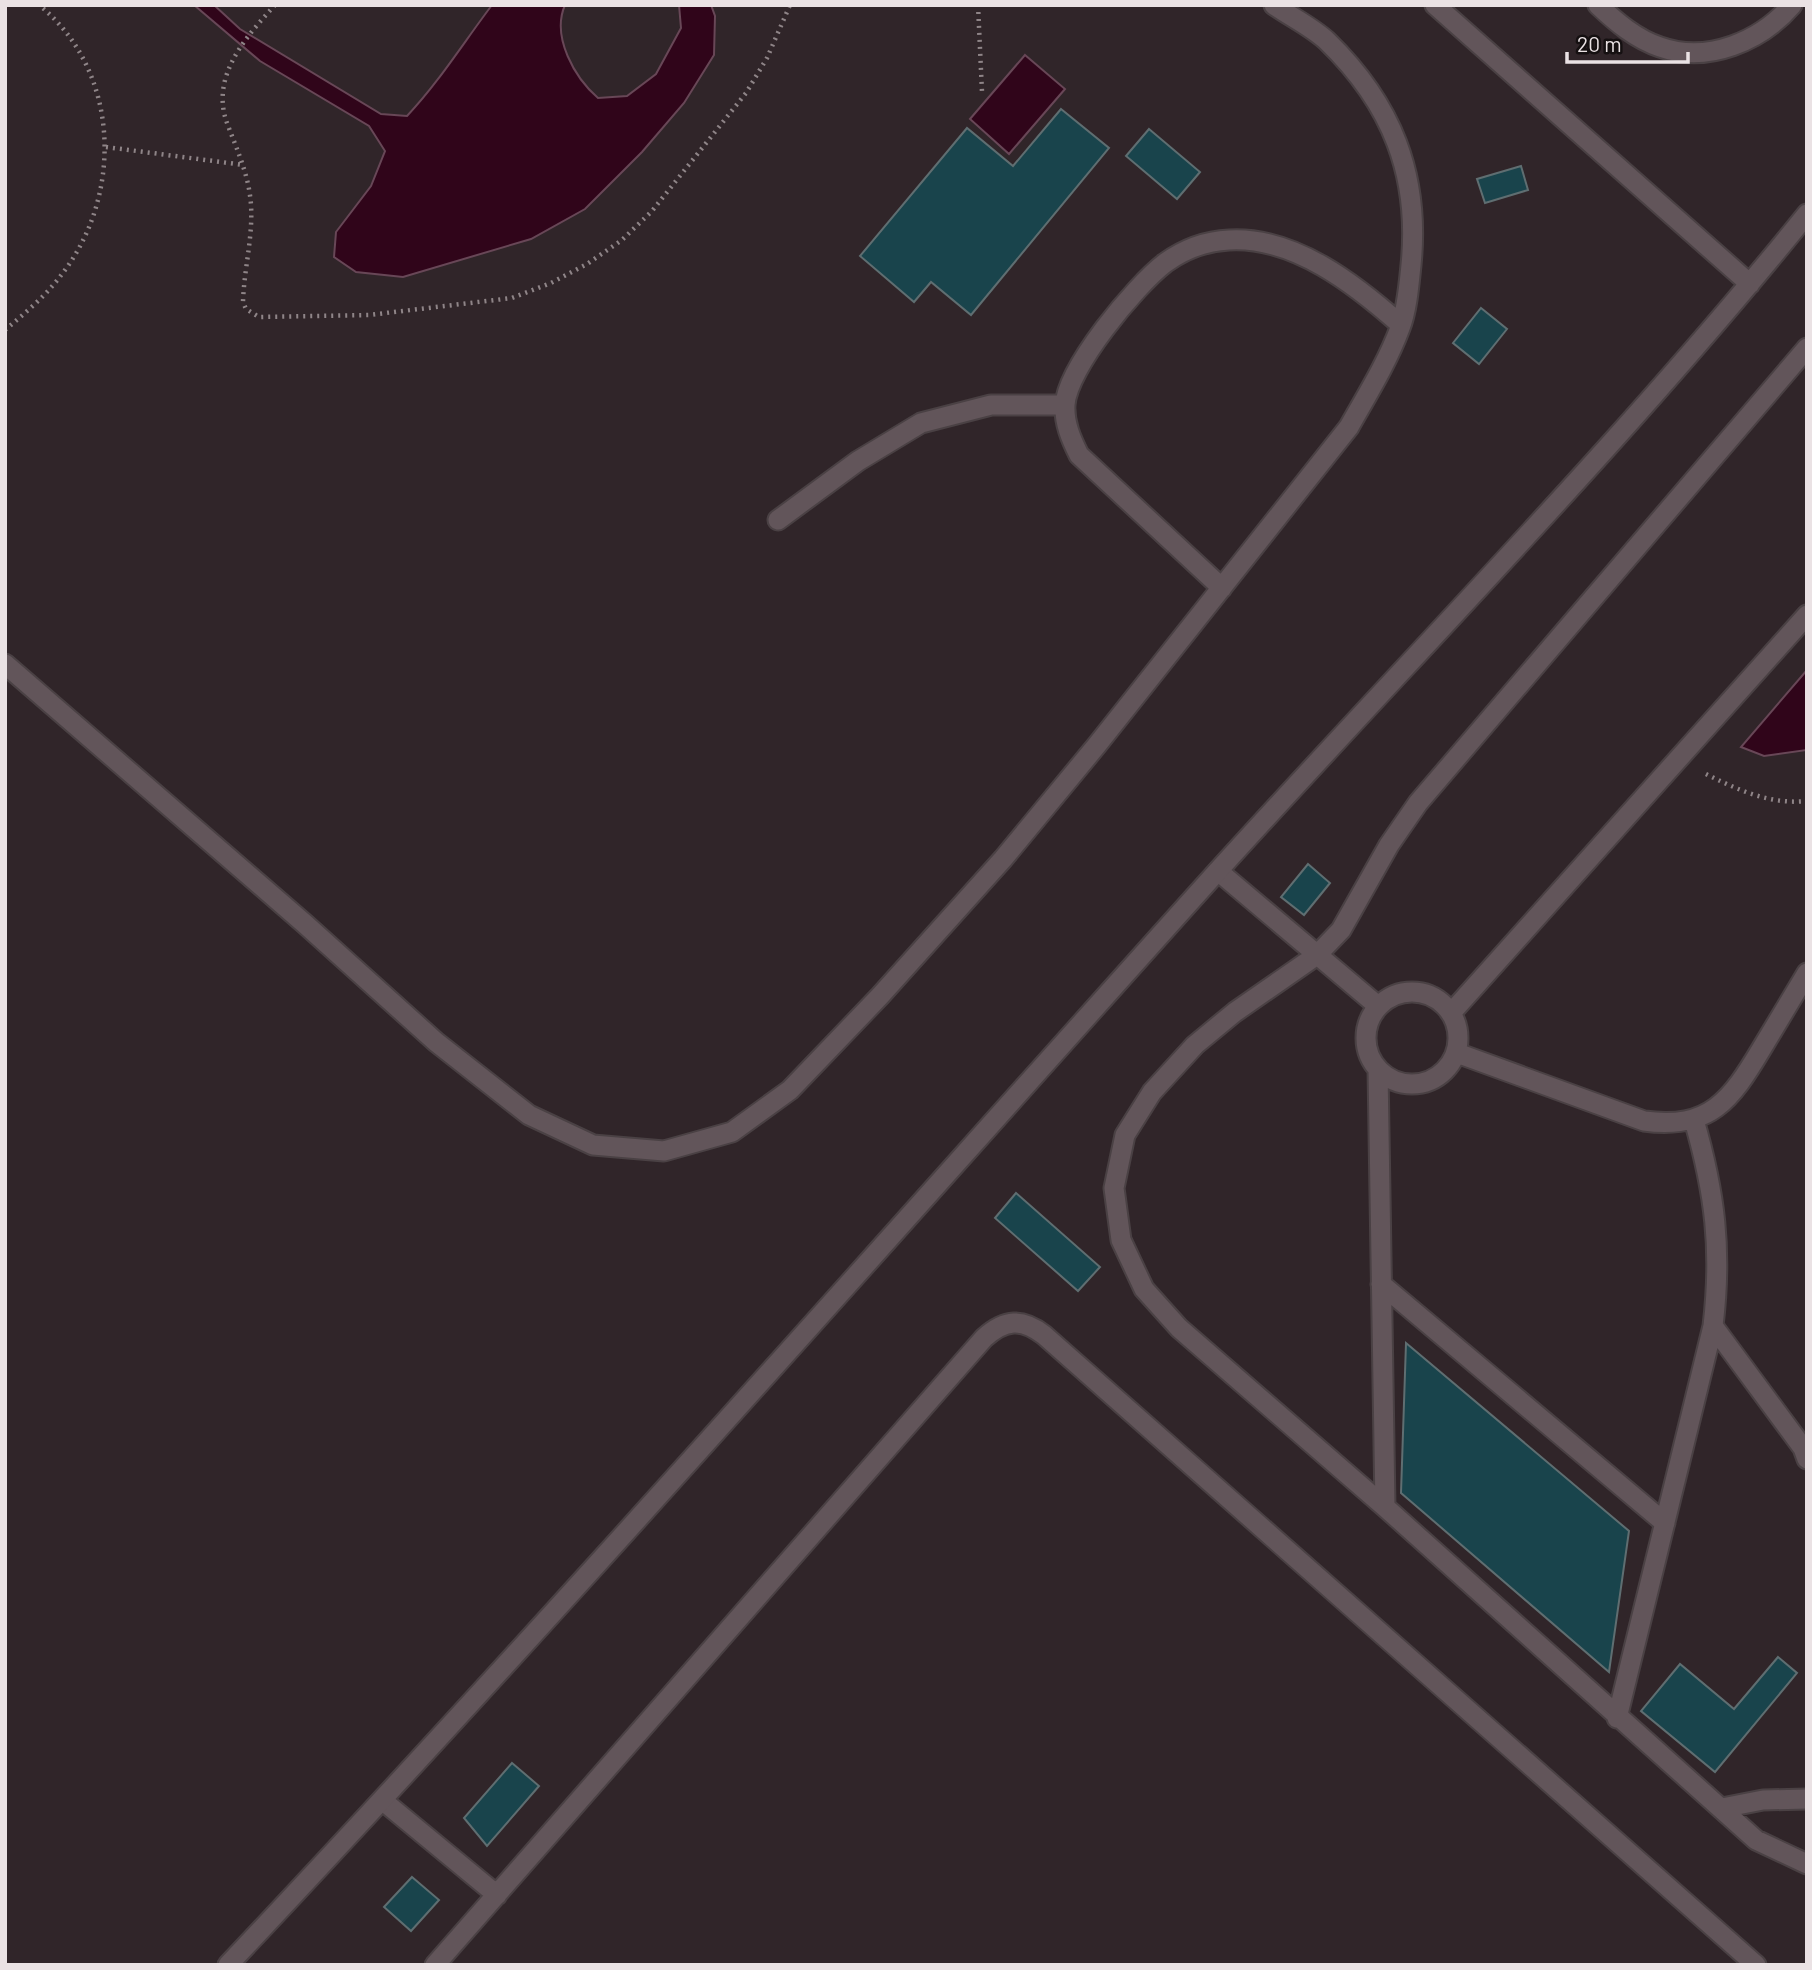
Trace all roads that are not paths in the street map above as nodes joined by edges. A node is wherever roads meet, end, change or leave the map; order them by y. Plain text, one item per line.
1 (1274, 5) edge
2 (1435, 5) edge
3 (1598, 5) edge
4 (1792, 5) edge
5 (1807, 214) edge
6 (1750, 284) junction
7 (1402, 325) junction
8 (1807, 348) edge
9 (1065, 405) junction
10 (778, 520) dead end
11 (1222, 588) junction
12 (1807, 615) edge
13 (5, 664) edge
14 (1218, 870) junction
15 (1317, 955) junction
16 (1807, 974) edge
17 (1378, 1006) junction
18 (1452, 1012) junction
19 (1457, 1053) junction
20 (1378, 1069) junction
21 (1694, 1120) junction
22 (1381, 1284) junction
23 (1713, 1326) junction
24 (1805, 1452) edge
25 (1385, 1507) junction
26 (1665, 1522) junction
27 (1617, 1718) junction
28 (382, 1800) junction
29 (1807, 1800) edge
30 (1722, 1808) junction
31 (1807, 1864) edge
32 (497, 1895) junction
33 (228, 1965) edge
34 (435, 1965) edge
35 (1756, 1965) edge

1 - 7 street
2 - 6 street
3 - 4 street
5 - 6 street
6 - 14 street
7 - 9 street
7 - 11 street
8 - 15 street
9 - 10 street
9 - 11 street
11 - 13 street
12 - 18 street
14 - 15 street
14 - 28 street
15 - 17 street
15 - 25 street
16 - 21 street
17 - 18 street
17 - 20 street
18 - 19 street
19 - 20 street
19 - 21 street
20 - 22 street
21 - 23 street
22 - 25 street
22 - 26 street
23 - 24 street
23 - 26 street
25 - 27 street
26 - 27 street
27 - 30 street
28 - 32 street
28 - 33 street
29 - 30 street
30 - 31 street
32 - 34 street
32 - 35 street

